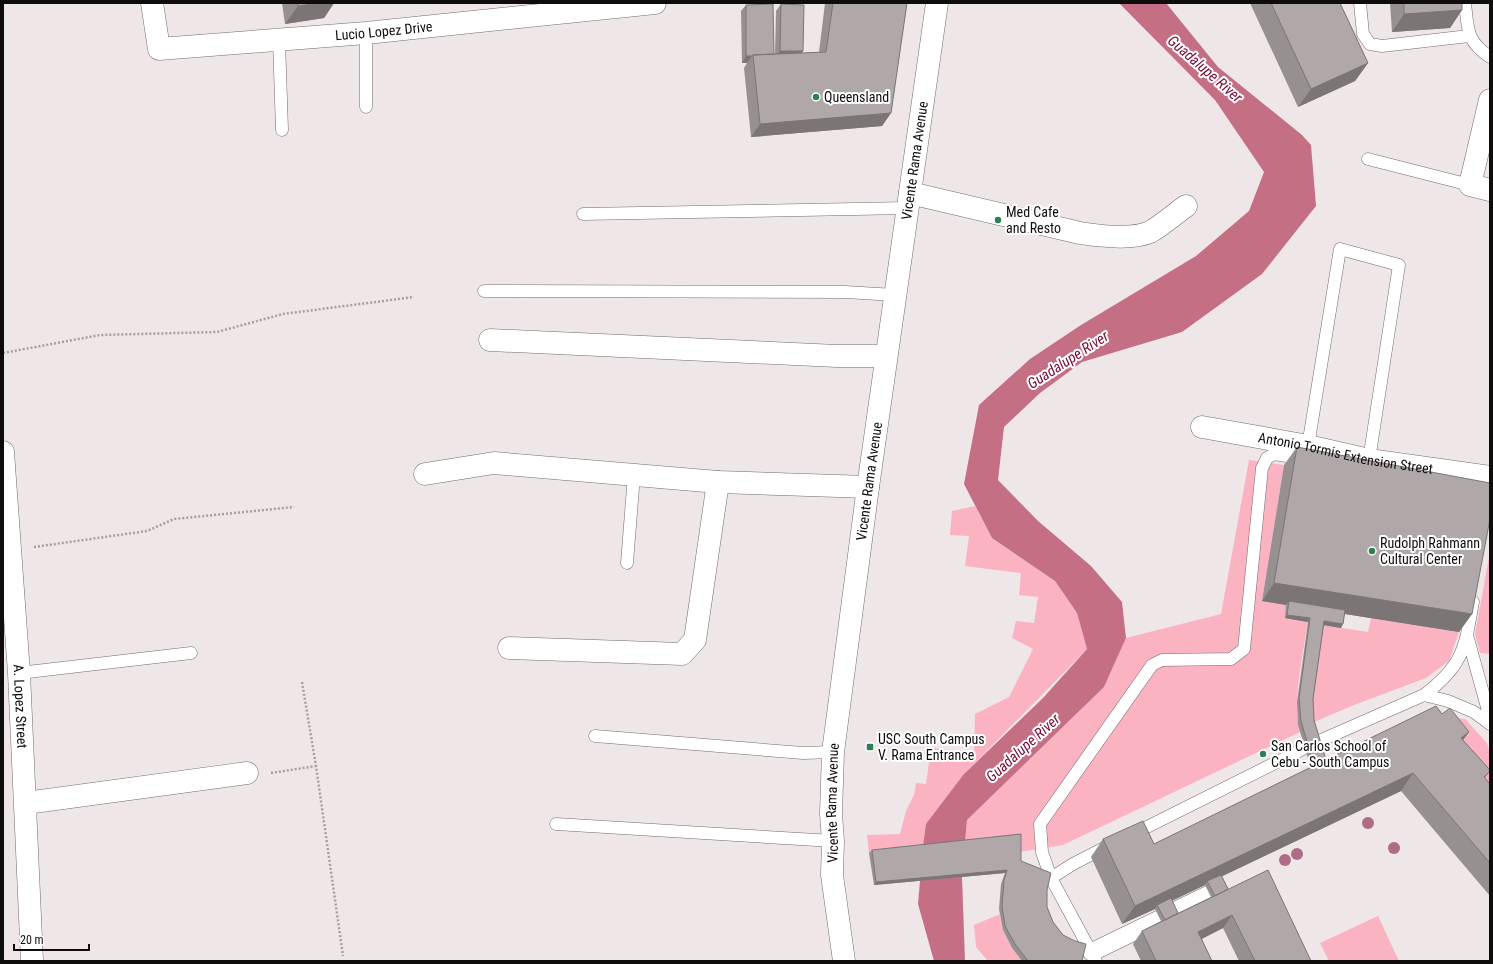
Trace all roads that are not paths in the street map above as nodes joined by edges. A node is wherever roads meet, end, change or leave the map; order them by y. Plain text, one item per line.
1 (152, 3) edge
2 (655, 3) edge
3 (938, 3) edge
4 (1360, 3) edge
5 (1464, 3) edge
6 (366, 33) junction
7 (1469, 36) junction
8 (279, 40) junction
9 (1490, 57) edge
10 (1490, 100) edge
11 (366, 107) dead end
12 (282, 130) dead end
13 (1368, 159) dead end
14 (1480, 187) edge
15 (909, 201) junction
16 (1186, 206) dead end
17 (583, 214) dead end
18 (484, 291) dead end
19 (895, 295) junction
20 (490, 340) dead end
21 (886, 356) junction
22 (1202, 427) dead end
23 (1308, 446) junction
24 (3, 452) edge
25 (1369, 460) junction
26 (425, 474) dead end
27 (634, 475) junction
28 (1490, 478) edge
29 (718, 482) junction
30 (868, 487) junction
31 (1490, 487) edge
32 (627, 563) dead end
33 (1475, 589) edge
34 (1467, 635) junction
35 (509, 648) dead end
36 (191, 653) dead end
37 (19, 673) junction
38 (1424, 695) junction
39 (1490, 718) edge
40 (1490, 724) edge
41 (594, 736) dead end
42 (1317, 742) edge
43 (1305, 748) edge
44 (833, 752) junction
45 (247, 774) road end
46 (26, 803) junction
47 (556, 824) dead end
48 (833, 841) junction
49 (1051, 878) junction
50 (1210, 894) edge
51 (1094, 957) edge
52 (32, 961) edge
53 (844, 961) edge

1 - 8 street, Lucio Lopez Drive
2 - 6 street, Lucio Lopez Drive
3 - 15 street, Vicente Rama Avenue
4 - 7 lane
5 - 7 lane
6 - 8 street, Lucio Lopez Drive
6 - 11 lane
7 - 9 lane
8 - 12 lane
10 - 14 street
13 - 14 lane
15 - 16 street
15 - 17 lane
15 - 19 street, Vicente Rama Avenue
18 - 19 lane
19 - 21 street, Vicente Rama Avenue
20 - 21 street
21 - 30 street, Vicente Rama Avenue
22 - 23 street, Antonio Tormis Extension Street
23 - 25 street, Antonio Tormis Extension Street
23 - 25 lane
24 - 37 street, A. Lopez Street
25 - 28 street, Antonio Tormis Extension Street
26 - 27 street
27 - 29 street
27 - 32 lane
29 - 30 street
29 - 35 street
30 - 44 street, Vicente Rama Avenue
31 - 49 lane
33 - 34 lane
34 - 38 lane
34 - 39 lane
36 - 37 lane
37 - 46 street, A. Lopez Street
38 - 40 lane
38 - 42 lane
41 - 44 lane
43 - 49 lane
44 - 48 street, Vicente Rama Avenue
45 - 46 street
46 - 52 street, A. Lopez Street
47 - 48 lane
48 - 53 street, Vicente Rama Avenue
49 - 51 lane
50 - 51 street

